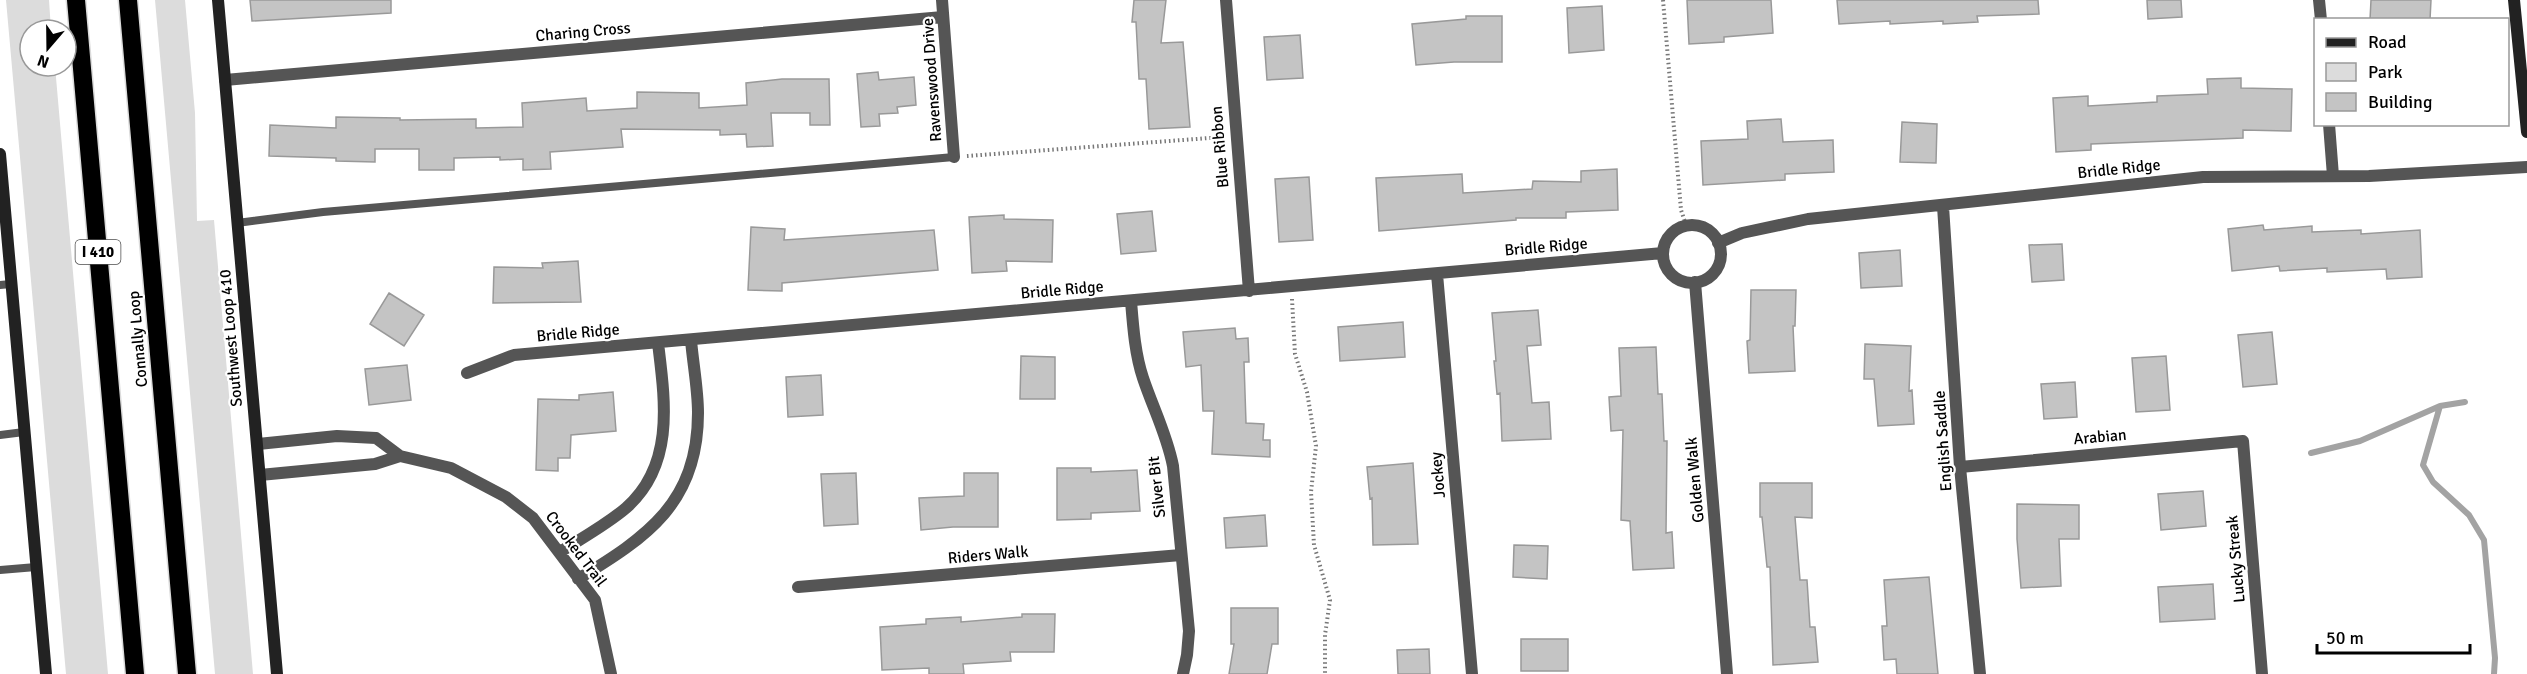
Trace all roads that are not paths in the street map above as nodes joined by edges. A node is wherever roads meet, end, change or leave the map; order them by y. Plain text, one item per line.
1 (76, 0) edge
2 (128, 0) edge
3 (218, 0) edge
4 (942, 0) edge
5 (1226, 0) edge
6 (2319, 0) edge
7 (2514, 0) edge
8 (943, 17) junction
9 (2320, 18) edge
10 (225, 80) junction
11 (2329, 126) edge
12 (2527, 132) edge
13 (0, 154) edge
14 (954, 157) joint
15 (2527, 167) edge
16 (1, 169) edge
17 (2333, 176) junction
18 (1943, 206) junction
19 (237, 223) junction
20 (1718, 243) junction
21 (1662, 254) junction
22 (1437, 273) junction
23 (1695, 282) junction
24 (6, 285) edge
25 (1249, 291) junction
26 (1131, 301) junction
27 (691, 340) junction
28 (658, 343) junction
29 (467, 373) dead end
30 (24, 432) junction
31 (0, 435) edge
32 (2243, 441) joint
33 (258, 444) junction
34 (400, 456) junction
35 (1960, 467) junction
36 (260, 475) junction
37 (560, 552) junction
38 (1181, 555) junction
39 (36, 567) junction
40 (0, 570) edge
41 (578, 579) junction
42 (798, 587) dead end
43 (46, 674) edge
44 (135, 674) edge
45 (187, 674) edge
46 (277, 674) edge
47 (611, 674) edge
48 (1183, 674) edge
49 (1472, 674) edge
50 (1727, 674) edge
51 (1980, 674) edge
52 (2262, 674) edge

1 - 44 highway, Connally Loop / I 410
2 - 45 highway, Connally Loop
3 - 10 main road, Southwest Loop 410
4 - 8 street, Ravenswood Drive
5 - 25 street, Blue Ribbon
6 - 9 street
7 - 12 main road
8 - 10 street, Charing Cross
8 - 14 street, Ravenswood Drive
10 - 19 main road, Southwest Loop 410
11 - 17 street
13 - 16 main road
14 - 19 lane
15 - 17 street, Bridle Ridge
16 - 24 main road
17 - 18 street, Bridle Ridge
18 - 20 street, Bridle Ridge
18 - 35 street, English Saddle
19 - 33 main road, Southwest Loop 410
20 - 21 street
20 - 23 street
21 - 22 street, Bridle Ridge
21 - 23 street
22 - 25 street, Bridle Ridge
22 - 49 street, Jockey
23 - 50 street, Golden Walk
24 - 30 main road
25 - 26 street, Bridle Ridge
26 - 27 street, Bridle Ridge
26 - 38 street, Silver Bit
27 - 28 street, Bridle Ridge
27 - 41 street
28 - 29 street, Bridle Ridge
28 - 37 street
30 - 31 lane
30 - 39 main road
32 - 35 street, Arabian
32 - 52 street, Lucky Streak
33 - 34 street, Crooked Trail
33 - 36 main road, Southwest Loop 410
34 - 36 street, Crooked Trail
34 - 37 street, Crooked Trail
35 - 51 street, English Saddle
36 - 46 main road, Southwest Loop 410
37 - 41 street, Crooked Trail
38 - 42 street, Riders Walk
38 - 48 street, Silver Bit
39 - 40 lane
39 - 43 main road
41 - 47 street, Crooked Trail

